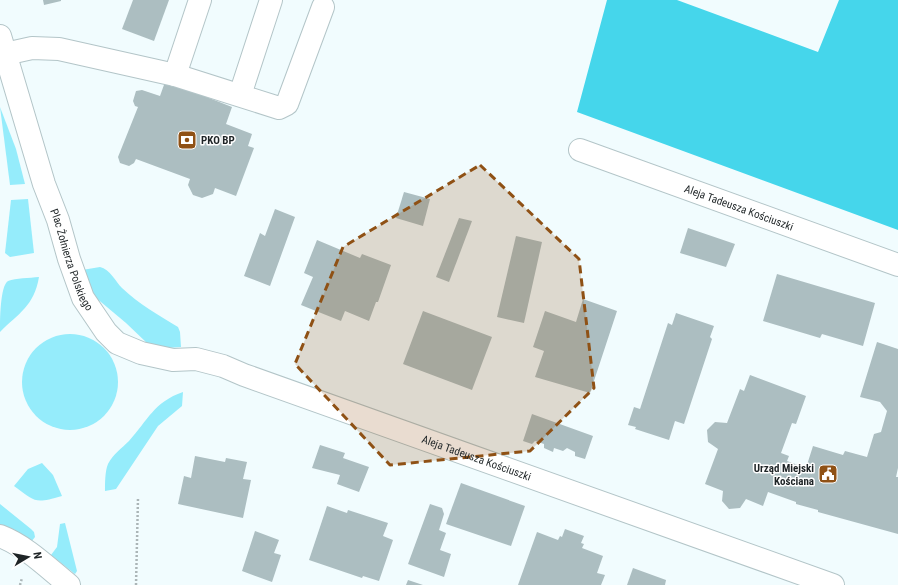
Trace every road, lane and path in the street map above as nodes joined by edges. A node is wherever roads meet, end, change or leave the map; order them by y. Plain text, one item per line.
1 (200, 0) edge
2 (271, 0) edge
3 (323, 6) dead end
4 (2, 45) edge
5 (175, 75) junction
6 (240, 95) junction
7 (580, 150) dead end
8 (898, 266) edge
9 (112, 337) joint
10 (138, 498) dead end
11 (0, 536) edge
12 (823, 583) edge
13 (68, 585) edge
14 (136, 585) edge

1 - 5 street
2 - 6 street
3 - 6 street
4 - 5 street
4 - 9 street, Plac Żołnierza Polskiego
5 - 6 street
7 - 8 street, Aleja Tadeusza Kościuszki
9 - 12 street, Aleja Tadeusza Kościuszki
10 - 14 path
11 - 13 street

